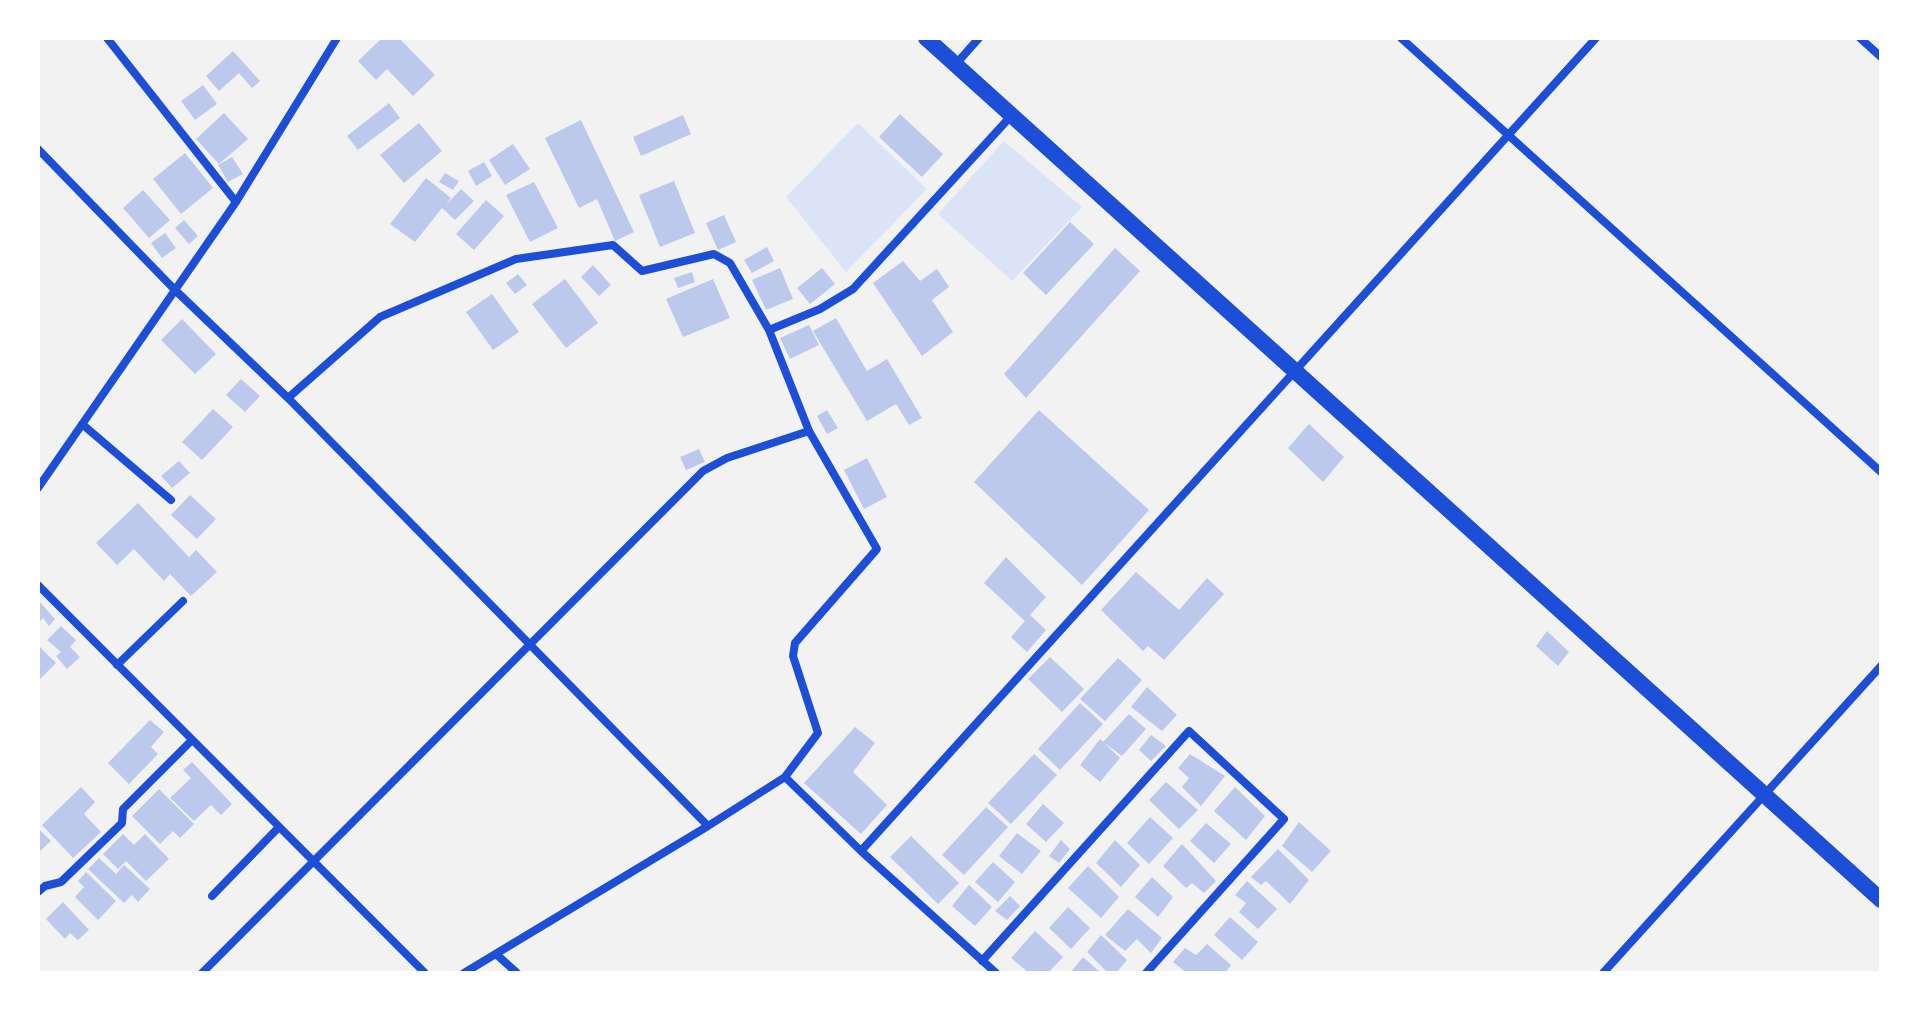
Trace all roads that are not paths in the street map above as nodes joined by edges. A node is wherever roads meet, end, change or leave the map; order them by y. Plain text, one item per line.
1 (107, 38) edge
2 (336, 38) edge
3 (926, 38) edge
4 (979, 38) edge
5 (1401, 38) edge
6 (1596, 38) edge
7 (1860, 38) edge
8 (1881, 57) edge
9 (955, 65) junction
10 (1011, 116) junction
11 (1508, 136) junction
12 (38, 149) edge
13 (236, 202) junction
14 (174, 289) junction
15 (769, 330) junction
16 (1296, 372) junction
17 (288, 398) junction
18 (82, 424) junction
19 (809, 431) junction
20 (1881, 472) edge
21 (38, 488) edge
22 (171, 500) dead end
23 (38, 585) edge
24 (183, 601) dead end
25 (530, 645) junction
26 (117, 665) junction
27 (1881, 666) edge
28 (192, 740) junction
29 (785, 777) junction
30 (1764, 795) junction
31 (708, 826) junction
32 (279, 827) junction
33 (861, 851) junction
34 (313, 861) junction
35 (38, 892) edge
36 (212, 896) dead end
37 (1881, 900) edge
38 (496, 954) junction
39 (982, 961) junction
40 (202, 973) edge
41 (425, 973) edge
42 (464, 973) edge
43 (517, 973) edge
44 (996, 973) edge
45 (1146, 973) edge
46 (1603, 973) edge

1 - 13 street
2 - 13 street
3 - 9 main road
4 - 9 street
5 - 11 street
6 - 11 street
7 - 8 street
9 - 10 main road
10 - 15 street
10 - 16 main road
11 - 16 street
11 - 20 street
12 - 14 street
13 - 14 street
14 - 17 street
14 - 18 street
15 - 17 street
15 - 19 street
16 - 30 main road
16 - 33 street
17 - 25 street
18 - 21 street
18 - 22 street
19 - 25 street
19 - 29 street
23 - 26 street
24 - 26 street
25 - 31 street
25 - 34 street
26 - 28 street
27 - 30 street
28 - 32 street
28 - 35 street
29 - 31 street
29 - 33 street
30 - 37 main road
30 - 46 street
31 - 38 street
32 - 34 street
32 - 36 street
33 - 39 street
34 - 40 street
34 - 41 street
38 - 42 street
38 - 43 street
39 - 44 street
39 - 45 street

